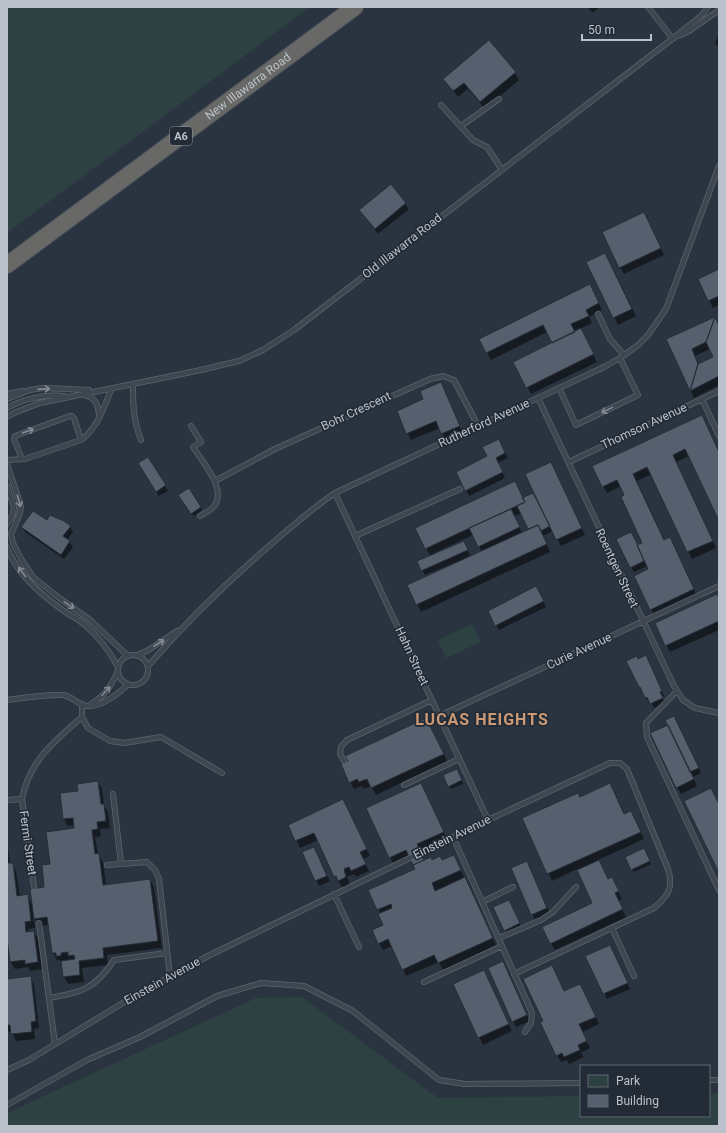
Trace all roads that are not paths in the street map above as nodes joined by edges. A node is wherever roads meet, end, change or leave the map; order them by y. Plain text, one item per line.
1 (355, 7) edge
2 (648, 7) edge
3 (708, 7) edge
4 (719, 10) edge
5 (674, 38) junction
6 (499, 98) dead end
7 (441, 105) dead end
8 (461, 126) junction
9 (719, 166) edge
10 (502, 170) junction
11 (7, 265) edge
12 (598, 314) dead end
13 (622, 357) junction
14 (133, 384) junction
15 (112, 388) junction
16 (559, 388) junction
17 (30, 390) junction
18 (97, 391) junction
19 (719, 391) edge
20 (7, 394) edge
21 (80, 394) junction
22 (69, 396) junction
23 (538, 398) junction
24 (7, 399) edge
25 (702, 399) junction
26 (7, 408) edge
27 (7, 417) edge
28 (99, 417) junction
29 (191, 426) dead end
30 (478, 426) junction
31 (719, 436) edge
32 (81, 440) junction
33 (141, 440) dead end
34 (22, 459) junction
35 (7, 460) edge
36 (569, 462) junction
37 (7, 464) edge
38 (215, 481) junction
39 (7, 486) edge
40 (460, 489) dead end
41 (335, 493) junction
42 (200, 516) dead end
43 (7, 524) edge
44 (355, 536) junction
45 (7, 547) edge
46 (719, 586) edge
47 (642, 622) junction
48 (180, 629) junction
49 (137, 655) junction
50 (128, 656) junction
51 (148, 666) junction
52 (118, 669) junction
53 (128, 684) junction
54 (677, 691) junction
55 (7, 700) edge
56 (432, 700) junction
57 (82, 704) junction
58 (88, 706) junction
59 (719, 713) edge
60 (440, 716) junction
61 (82, 717) junction
62 (459, 758) junction
63 (344, 761) dead end
64 (222, 773) dead end
65 (404, 785) dead end
66 (113, 794) dead end
67 (22, 799) junction
68 (7, 800) edge
69 (488, 820) junction
70 (453, 837) junction
71 (121, 864) junction
72 (107, 865) dead end
73 (34, 887) dead end
74 (513, 887) dead end
75 (576, 887) dead end
76 (719, 890) edge
77 (334, 894) junction
78 (482, 902) junction
79 (39, 923) dead end
80 (612, 928) junction
81 (499, 938) junction
82 (502, 946) junction
83 (359, 947) dead end
84 (167, 953) junction
85 (514, 974) junction
86 (170, 976) junction
87 (634, 976) dead end
88 (424, 982) dead end
89 (49, 998) junction
90 (525, 1032) dead end
91 (54, 1044) junction
92 (7, 1070) edge
93 (580, 1082) edge
94 (7, 1105) edge

1 - 11 highway, New Illawarra Road / A6
2 - 5 lane
3 - 5 lane, Old Illawarra Road
4 - 5 lane, Old Illawarra Road
5 - 10 lane, Old Illawarra Road
6 - 8 lane
7 - 8 lane
8 - 10 lane
9 - 13 lane, Rutherford Avenue
10 - 14 lane, Old Illawarra Road
12 - 13 lane
13 - 16 lane, Rutherford Avenue
13 -> 16 lane
14 - 15 lane, Old Illawarra Road
14 - 33 lane
15 - 18 lane, Old Illawarra Road
15 - 28 lane
16 - 23 lane, Rutherford Avenue
17 -> 18 lane
17 - 20 lane
17 - 24 lane
18 - 21 lane
19 - 25 lane, Thomson Avenue
21 - 22 lane
21 - 28 lane
22 - 26 lane
22 - 27 lane
23 - 30 lane, Rutherford Avenue
23 - 36 lane, Roentgen Street
25 - 31 lane
25 - 36 lane, Thomson Avenue
28 - 32 lane
29 - 38 lane
30 - 38 lane, Bohr Crescent
30 - 41 lane, Rutherford Avenue
32 - 34 lane
34 -> 32 lane
34 - 35 lane
36 - 47 lane, Roentgen Street
37 -> 50 lane
38 - 42 lane
39 - 43 lane
40 - 44 lane
41 - 44 lane, Hahn Street
41 - 48 lane, Rutherford Avenue
44 - 56 lane, Hahn Street
52 -> 45 lane
46 - 47 lane, Curie Avenue
47 - 54 lane, Roentgen Street
47 - 60 lane, Curie Avenue
49 -> 48 lane, Rutherford Avenue
48 - 51 lane, Rutherford Avenue
49 - 50 lane
49 - 51 lane
50 - 52 lane
51 - 53 lane
52 - 53 lane
58 -> 52 lane
53 - 58 lane
54 - 59 lane, Roentgen Street
54 - 76 lane
55 - 57 lane
56 - 60 lane, Hahn Street
56 - 63 lane
57 - 58 lane
57 - 61 lane
60 - 62 lane, Hahn Street
61 - 64 lane
61 - 67 lane
62 - 65 lane
62 - 69 lane, Hahn Street
66 - 71 lane
67 - 68 lane
67 - 73 lane, Fermi Street
69 - 70 lane, Einstein Avenue
69 - 80 lane, Einstein Avenue
70 - 77 lane, Einstein Avenue
70 - 78 lane
71 - 72 lane
71 - 84 lane
74 - 78 lane
75 - 81 lane
77 - 83 lane
77 - 86 lane, Einstein Avenue
78 - 81 lane
79 - 89 lane
80 - 85 lane, Einstein Avenue
80 - 87 lane
81 - 82 lane
82 - 85 lane
82 - 88 lane
84 - 86 lane
84 - 89 lane
85 - 90 lane
86 - 91 lane, Einstein Avenue
89 - 91 lane
91 - 92 lane, Einstein Avenue
93 - 94 lane

